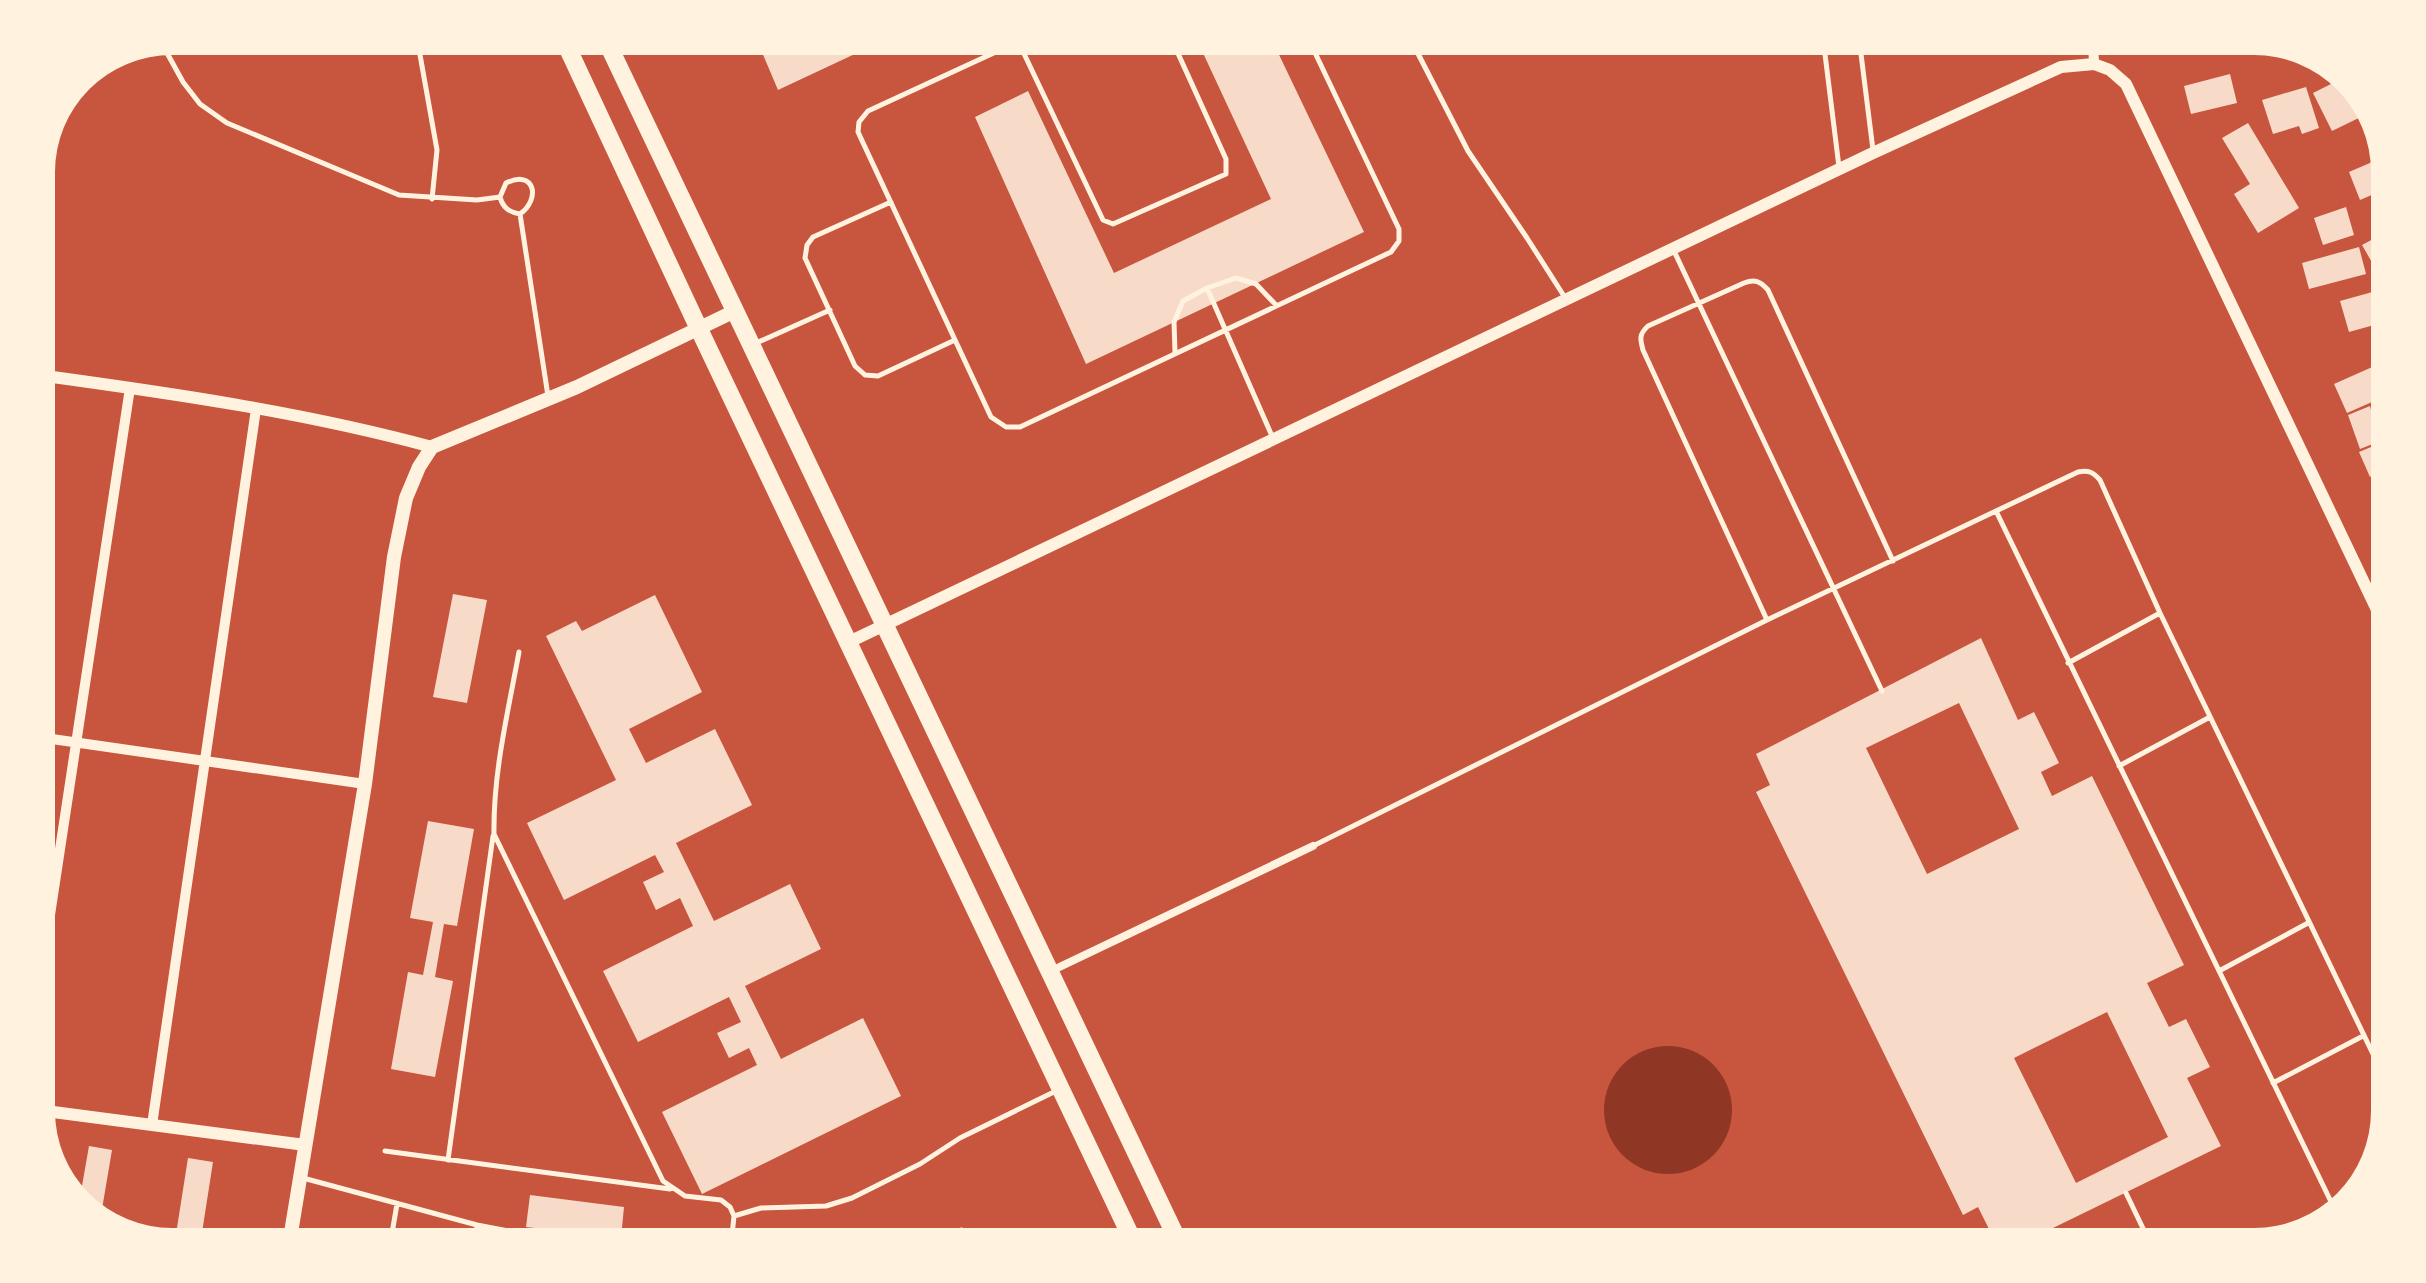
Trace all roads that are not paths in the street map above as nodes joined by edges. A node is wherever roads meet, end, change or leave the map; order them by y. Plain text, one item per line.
1 (168, 55) edge
2 (420, 55) edge
3 (571, 55) edge
4 (613, 55) edge
5 (988, 55) edge
6 (1025, 55) edge
7 (1179, 55) edge
8 (1316, 55) edge
9 (1419, 55) edge
10 (1826, 55) edge
11 (1861, 55) edge
12 (2093, 55) edge
13 (2094, 64) junction
14 (1873, 153) junction
15 (1840, 170) junction
16 (432, 199) junction
17 (501, 201) junction
18 (891, 202) junction
19 (520, 214) junction
20 (1672, 248) junction
21 (1208, 288) junction
22 (1566, 299) junction
23 (1699, 303) junction
24 (1276, 305) junction
25 (830, 310) junction
26 (735, 311) junction
27 (699, 329) junction
28 (1226, 329) junction
29 (955, 340) junction
30 (752, 346) junction
31 (1175, 352) junction
32 (55, 377) edge
33 (130, 388) junction
34 (549, 398) junction
35 (256, 409) junction
36 (1274, 439) junction
37 (432, 446) junction
38 (1996, 511) junction
39 (1892, 561) junction
40 (1834, 589) junction
41 (2371, 597) edge
42 (2160, 612) junction
43 (1766, 620) junction
44 (884, 624) junction
45 (849, 642) junction
46 (519, 652) dead end
47 (2068, 663) junction
48 (1882, 690) dead end
49 (2210, 717) junction
50 (55, 740) edge
51 (77, 743) junction
52 (206, 762) junction
53 (2118, 766) junction
54 (366, 784) junction
55 (494, 834) junction
56 (1313, 846) joint
57 (55, 885) edge
58 (2309, 922) junction
59 (2219, 971) junction
60 (1049, 972) junction
61 (2364, 1035) junction
62 (2371, 1050) edge
63 (2273, 1083) junction
64 (1061, 1089) junction
65 (55, 1112) edge
66 (152, 1125) junction
67 (305, 1145) junction
68 (385, 1151) dead end
69 (448, 1160) junction
70 (300, 1178) junction
71 (672, 1190) junction
72 (2126, 1193) dead end
73 (2330, 1200) edge
74 (397, 1204) junction
75 (734, 1216) junction
76 (477, 1225) junction
77 (292, 1228) edge
78 (393, 1228) edge
79 (477, 1228) edge
80 (492, 1228) edge
81 (733, 1228) edge
82 (1127, 1228) edge
83 (1171, 1228) edge
84 (2143, 1228) edge

1 - 16 lane
2 - 16 lane
3 - 27 highway
4 - 26 highway
5 - 18 lane
6 - 7 lane
8 - 24 lane
9 - 22 lane
10 - 15 lane
11 - 14 lane
12 - 13 street
13 - 14 street
13 - 41 street
14 - 15 street
15 - 20 street
16 - 17 lane
17 - 19 lane
17 - 19 lane
18 - 25 lane
18 - 29 lane
19 - 34 lane
20 - 22 street
20 - 23 lane
21 - 24 lane
21 - 28 lane
21 - 31 lane
22 - 36 street
23 - 39 lane
23 - 40 lane
23 - 43 lane
24 - 28 lane
25 - 29 lane
25 - 30 lane
26 - 27 main road
26 - 30 highway
27 - 34 main road
27 - 45 highway
28 - 31 lane
28 - 36 lane
29 - 31 lane
30 - 44 highway
32 - 33 street
33 - 35 street
33 - 51 street
34 - 37 main road
35 - 37 street
35 - 52 street
36 - 44 street
37 - 54 main road
38 - 39 lane
38 - 42 lane
38 - 47 lane
39 - 40 lane
40 - 43 lane
40 - 48 lane
42 - 47 lane
42 - 49 lane
43 - 56 lane
44 - 45 street
44 - 60 highway
45 - 64 highway
46 - 55 lane
47 - 53 lane
49 - 53 lane
49 - 58 lane
50 - 51 street
51 - 52 street
51 - 57 street
52 - 54 street
52 - 66 street
53 - 59 lane
54 - 67 main road
55 - 69 lane
55 - 71 lane
56 - 60 street
58 - 59 lane
58 - 61 lane
59 - 63 lane
60 - 83 highway
61 - 62 lane
61 - 63 lane
63 - 73 lane
64 - 75 lane
64 - 82 highway
65 - 66 street
66 - 67 street
67 - 70 main road
68 - 69 lane
69 - 71 lane
70 - 74 lane
70 - 77 main road
71 - 75 lane
72 - 84 lane
74 - 76 lane
74 - 78 lane
75 - 81 lane
76 - 79 lane
76 - 80 lane

